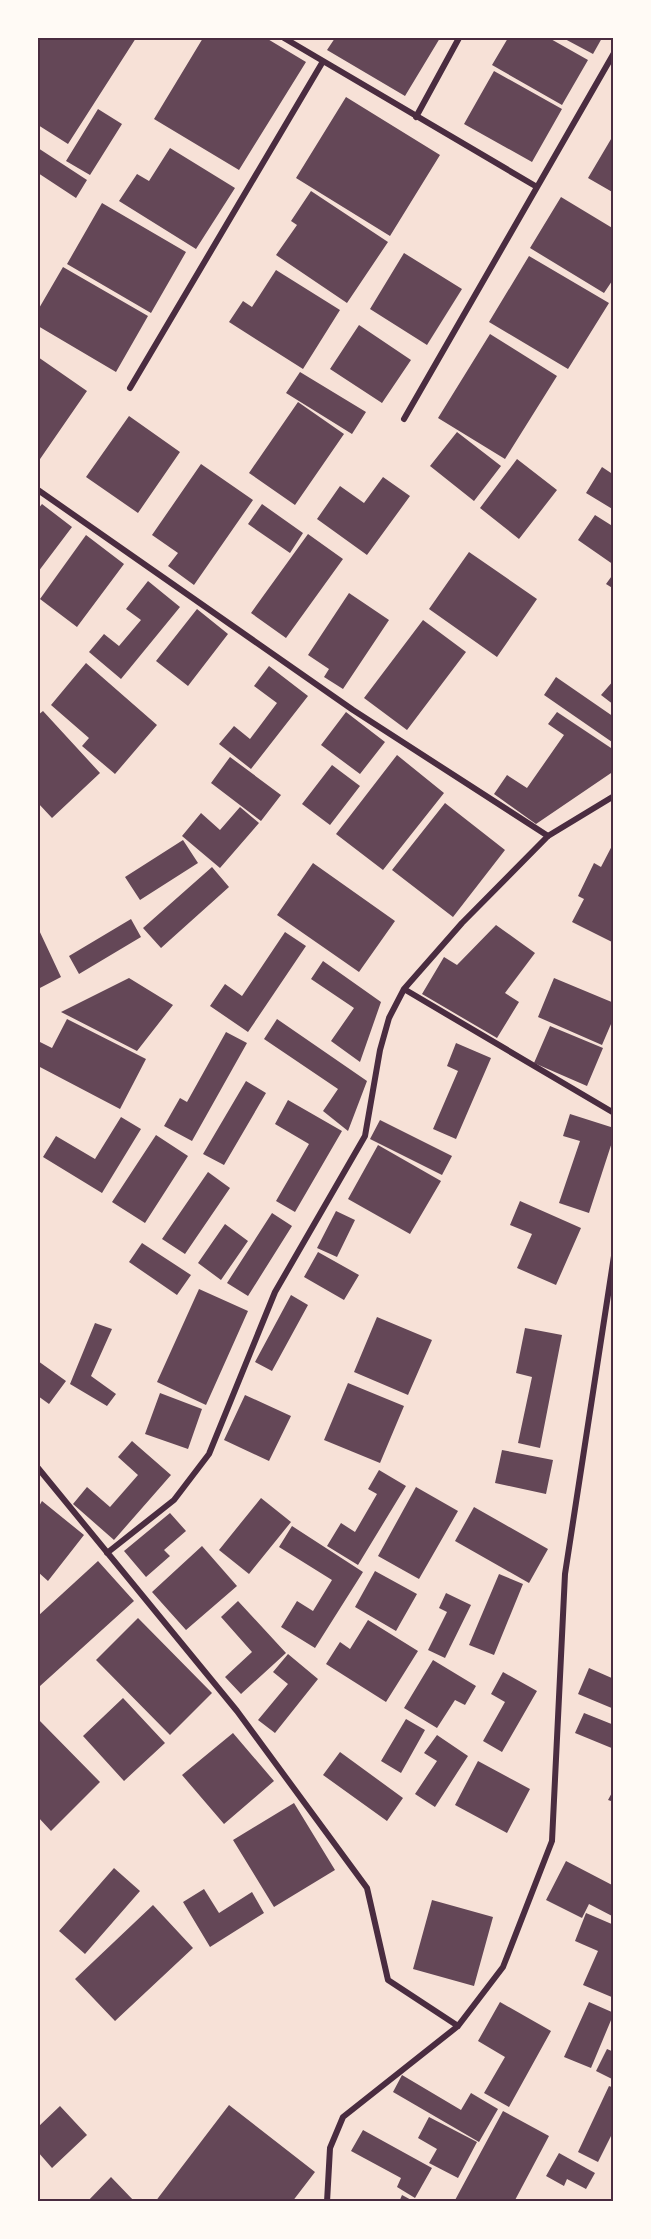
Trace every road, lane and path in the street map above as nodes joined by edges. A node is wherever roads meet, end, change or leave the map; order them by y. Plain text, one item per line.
1 (284, 38) edge
2 (459, 38) edge
3 (614, 53) edge
4 (322, 63) junction
5 (416, 117) junction
6 (537, 188) junction
7 (130, 388) dead end
8 (404, 419) dead end
9 (38, 490) edge
10 (614, 796) edge
11 (548, 836) junction
12 (404, 989) junction
13 (614, 1113) edge
14 (614, 1256) edge
15 (38, 1468) edge
16 (107, 1553) junction
17 (458, 2026) junction
18 (327, 2202) edge

1 - 4 street
2 - 5 street
3 - 6 street
4 - 5 street
4 - 7 street
5 - 6 street
6 - 8 street
9 - 11 street
10 - 11 street
11 - 12 street
12 - 13 street
12 - 16 street
14 - 17 street
15 - 16 street
16 - 17 street
17 - 18 street

